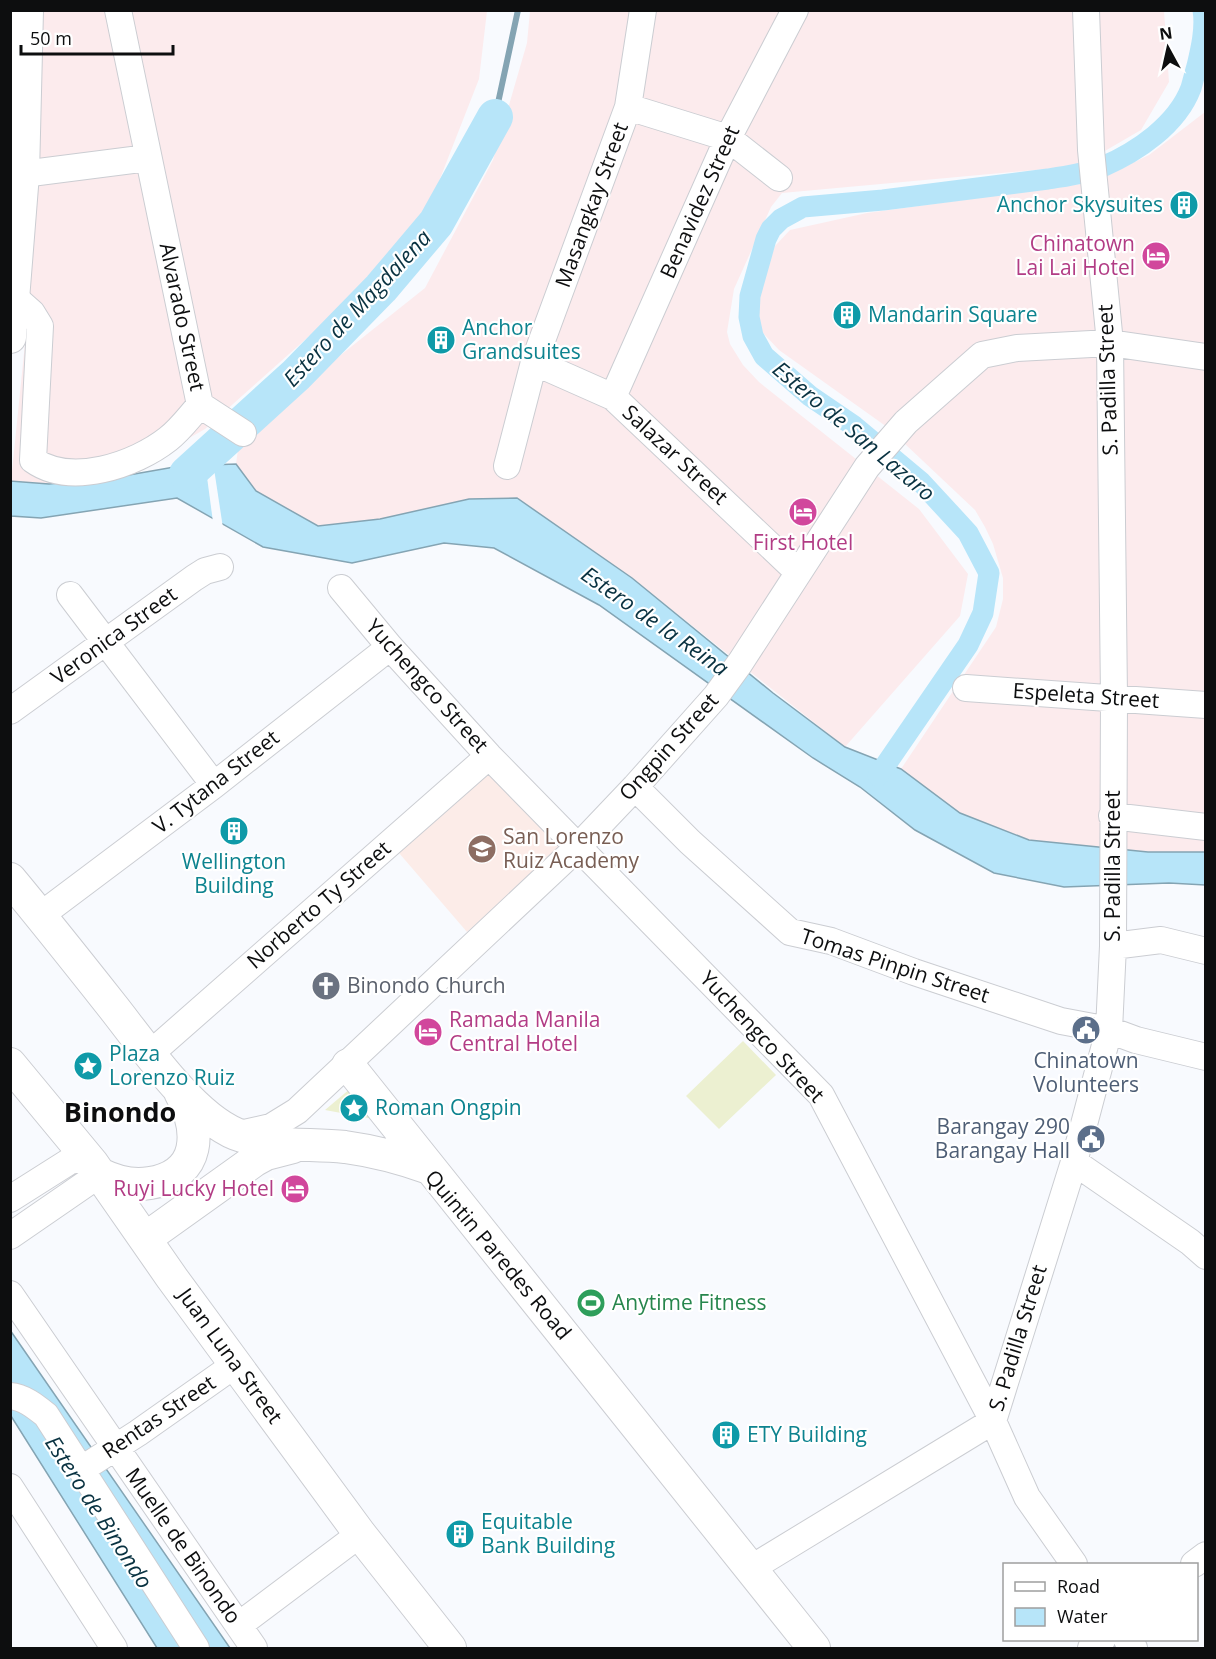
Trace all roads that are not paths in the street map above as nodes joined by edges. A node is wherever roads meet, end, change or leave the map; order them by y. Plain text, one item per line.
1 (27, 10) edge
2 (118, 10) edge
3 (643, 10) edge
4 (795, 10) edge
5 (1086, 10) edge
6 (628, 107) junction
7 (728, 138) junction
8 (148, 158) junction
9 (22, 174) junction
10 (779, 178) dead end
11 (14, 297) junction
12 (10, 336) edge
13 (1110, 343) junction
14 (1206, 357) edge
15 (534, 362) junction
16 (613, 397) junction
17 (201, 405) junction
18 (243, 432) dead end
19 (507, 466) dead end
20 (220, 567) dead end
21 (798, 573) junction
22 (341, 588) dead end
23 (70, 595) dead end
24 (106, 642) junction
25 (390, 646) junction
26 (966, 688) dead end
27 (1114, 698) junction
28 (1206, 705) edge
29 (10, 711) edge
30 (489, 756) junction
31 (214, 785) junction
32 (634, 787) junction
33 (1112, 816) junction
34 (1206, 827) edge
35 (579, 847) junction
36 (10, 879) edge
37 (41, 915) junction
38 (1113, 946) junction
39 (1206, 951) edge
40 (1109, 1030) junction
41 (150, 1054) junction
42 (1206, 1056) edge
43 (10, 1064) edge
44 (348, 1065) junction
45 (177, 1086) junction
46 (237, 1134) junction
47 (303, 1145) junction
48 (1074, 1162) junction
49 (429, 1167) junction
50 (96, 1169) junction
51 (10, 1199) edge
52 (10, 1217) edge
53 (10, 1236) edge
54 (146, 1238) junction
55 (1206, 1256) edge
56 (10, 1294) edge
57 (236, 1364) junction
58 (10, 1396) edge
59 (993, 1421) junction
60 (110, 1451) junction
61 (82, 1469) junction
62 (10, 1487) edge
63 (360, 1534) junction
64 (1073, 1563) edge
65 (750, 1569) junction
66 (239, 1625) junction
67 (114, 1648) edge
68 (196, 1648) edge
69 (254, 1648) edge
70 (450, 1648) edge
71 (814, 1648) edge

1 - 9 main road
2 - 8 street, Alvarado Street
3 - 6 street, Masangkay Street
4 - 7 street, Benavidez Street
5 - 13 street, S. Padilla Street
6 - 7 street
6 - 15 street, Masangkay Street
7 - 10 street
7 - 16 street, Benavidez Street
8 - 9 street
8 - 17 street, Alvarado Street
9 - 11 main road
11 - 12 main road
11 - 17 street, Alvarado Street
13 - 14 street, Ongpin Street
13 - 21 street, Ongpin Street
13 - 27 street, S. Padilla Street
15 - 16 street, Salazar Street
15 - 19 street, Masangkay Street
16 - 21 street, Salazar Street
17 - 18 street
20 - 24 street, Veronica Street
21 - 32 street, Ongpin Street
22 - 25 street, Yuchengco Street
23 - 24 street
24 - 29 street, Veronica Street
24 - 31 street
25 - 30 street, Yuchengco Street
25 - 31 street, V. Tytana Street
26 - 27 street, Espeleta Street
27 - 28 street, Espeleta Street
27 - 33 street, S. Padilla Street
30 - 35 street, Yuchengco Street
30 - 41 street, Norberto Ty Street
31 - 37 street, V. Tytana Street
32 - 35 street, Ongpin Street
32 - 40 street, Tomas Pinpin Street
33 - 34 street
33 - 38 street, S. Padilla Street
35 - 44 street, Ongpin Street
35 - 59 street, Yuchengco Street
36 - 37 main road, Quintin Paredes Road
37 - 41 main road, Quintin Paredes Road
38 - 39 street
38 - 40 street, S. Padilla Street
40 - 42 street, Tomas Pinpin Street
40 - 48 street, S. Padilla Street
41 - 45 main road, Quintin Paredes Road
43 - 50 main road, Juan Luna Street
44 - 46 street, Ongpin Street
44 - 49 main road
45 - 46 main road, Quintin Paredes Road
45 - 50 main road
46 - 47 main road, Quintin Paredes Road
47 - 49 main road, Quintin Paredes Road
47 - 54 main road
48 - 55 street
48 - 59 street, S. Padilla Street
49 - 65 main road, Quintin Paredes Road
50 - 51 street
50 - 52 street
50 - 53 street
50 - 54 main road, Juan Luna Street
54 - 57 main road, Juan Luna Street
56 - 60 street, Muelle de Binondo
57 - 60 street, Rentas Street
57 - 63 main road, Juan Luna Street
58 - 61 street
59 - 64 street, Yuchengco Street
59 - 65 street, S. Padilla Street
60 - 61 street, Rentas Street
60 - 66 street, Muelle de Binondo
61 - 68 street
62 - 67 street
63 - 66 street
63 - 70 main road, Juan Luna Street
65 - 71 main road, Quintin Paredes Road
66 - 69 street, Muelle de Binondo

